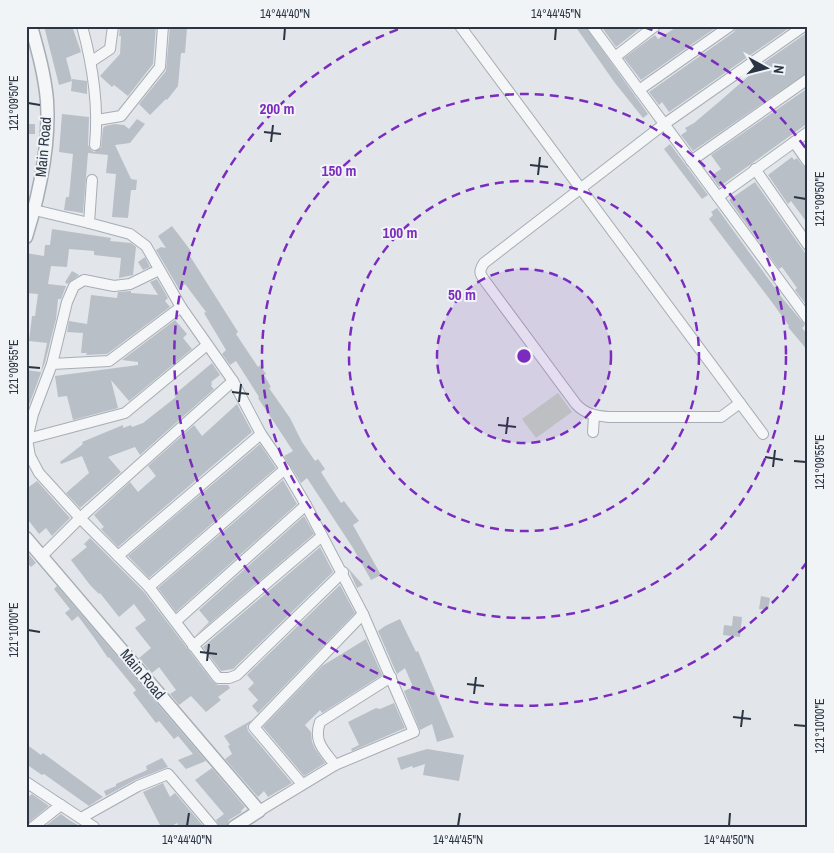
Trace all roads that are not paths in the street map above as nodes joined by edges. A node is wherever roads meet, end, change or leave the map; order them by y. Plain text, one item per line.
1 (31, 26) edge
2 (82, 26) edge
3 (112, 26) edge
4 (163, 26) edge
5 (460, 26) edge
6 (592, 26) edge
7 (655, 26) edge
8 (730, 26) edge
9 (804, 26) edge
10 (615, 57) junction
11 (92, 61) junction
12 (808, 79) edge
13 (639, 90) junction
14 (97, 120) junction
15 (663, 125) junction
16 (808, 132) edge
17 (794, 142) junction
18 (95, 145) dead end
19 (691, 161) junction
20 (808, 162) edge
21 (755, 169) junction
22 (92, 180) dead end
23 (580, 188) junction
24 (718, 197) junction
25 (30, 209) edge
26 (88, 222) junction
27 (26, 237) edge
28 (808, 245) edge
29 (159, 270) junction
30 (181, 307) junction
31 (808, 319) edge
32 (207, 346) junction
33 (52, 364) junction
34 (233, 380) junction
35 (740, 403) junction
36 (594, 416) junction
37 (593, 432) dead end
38 (261, 434) junction
39 (763, 434) dead end
40 (28, 439) junction
41 (285, 469) junction
42 (306, 505) junction
43 (80, 518) junction
44 (322, 536) junction
45 (26, 538) edge
46 (42, 556) junction
47 (118, 556) junction
48 (343, 572) junction
49 (149, 587) junction
50 (364, 614) junction
51 (176, 621) junction
52 (193, 646) junction
53 (391, 677) junction
54 (335, 765) junction
55 (26, 782) edge
56 (302, 784) junction
57 (61, 805) junction
58 (259, 811) junction
59 (81, 818) junction
60 (32, 827) edge
61 (94, 827) edge
62 (213, 827) edge
63 (234, 827) edge

1 - 25 street, Main Road
2 - 11 street
3 - 11 street
4 - 14 street
5 - 23 street
6 - 10 street
7 - 10 street
8 - 13 street
9 - 15 street
10 - 13 street
11 - 14 street
12 - 19 street
13 - 15 street
14 - 18 street
15 - 19 street
15 - 23 street
16 - 17 street
17 - 20 street
17 - 21 street
19 - 24 street
21 - 24 street
21 - 28 street
22 - 26 street
23 - 35 street
23 - 36 street
24 - 31 street
25 - 26 street
25 - 27 street, Main Road
26 - 29 street
29 - 30 street
29 - 33 street
30 - 32 street
30 - 33 street
32 - 34 street
32 - 40 street
33 - 40 street
34 - 38 street
34 - 43 street
35 - 36 street
35 - 39 street
36 - 37 street
38 - 41 street
38 - 47 street
40 - 43 street
41 - 42 street
41 - 49 street
42 - 44 street
42 - 51 street
43 - 46 street
43 - 47 street
44 - 48 street
44 - 52 street
45 - 46 street, Main Road
46 - 58 street, Main Road
47 - 49 street
48 - 50 street
48 - 52 street
49 - 51 street
50 - 53 street
50 - 56 street
51 - 52 street
53 - 54 street
53 - 54 street
54 - 56 street
55 - 57 street
56 - 58 street
57 - 59 street
57 - 60 street
58 - 63 street
59 - 61 street
59 - 62 street

